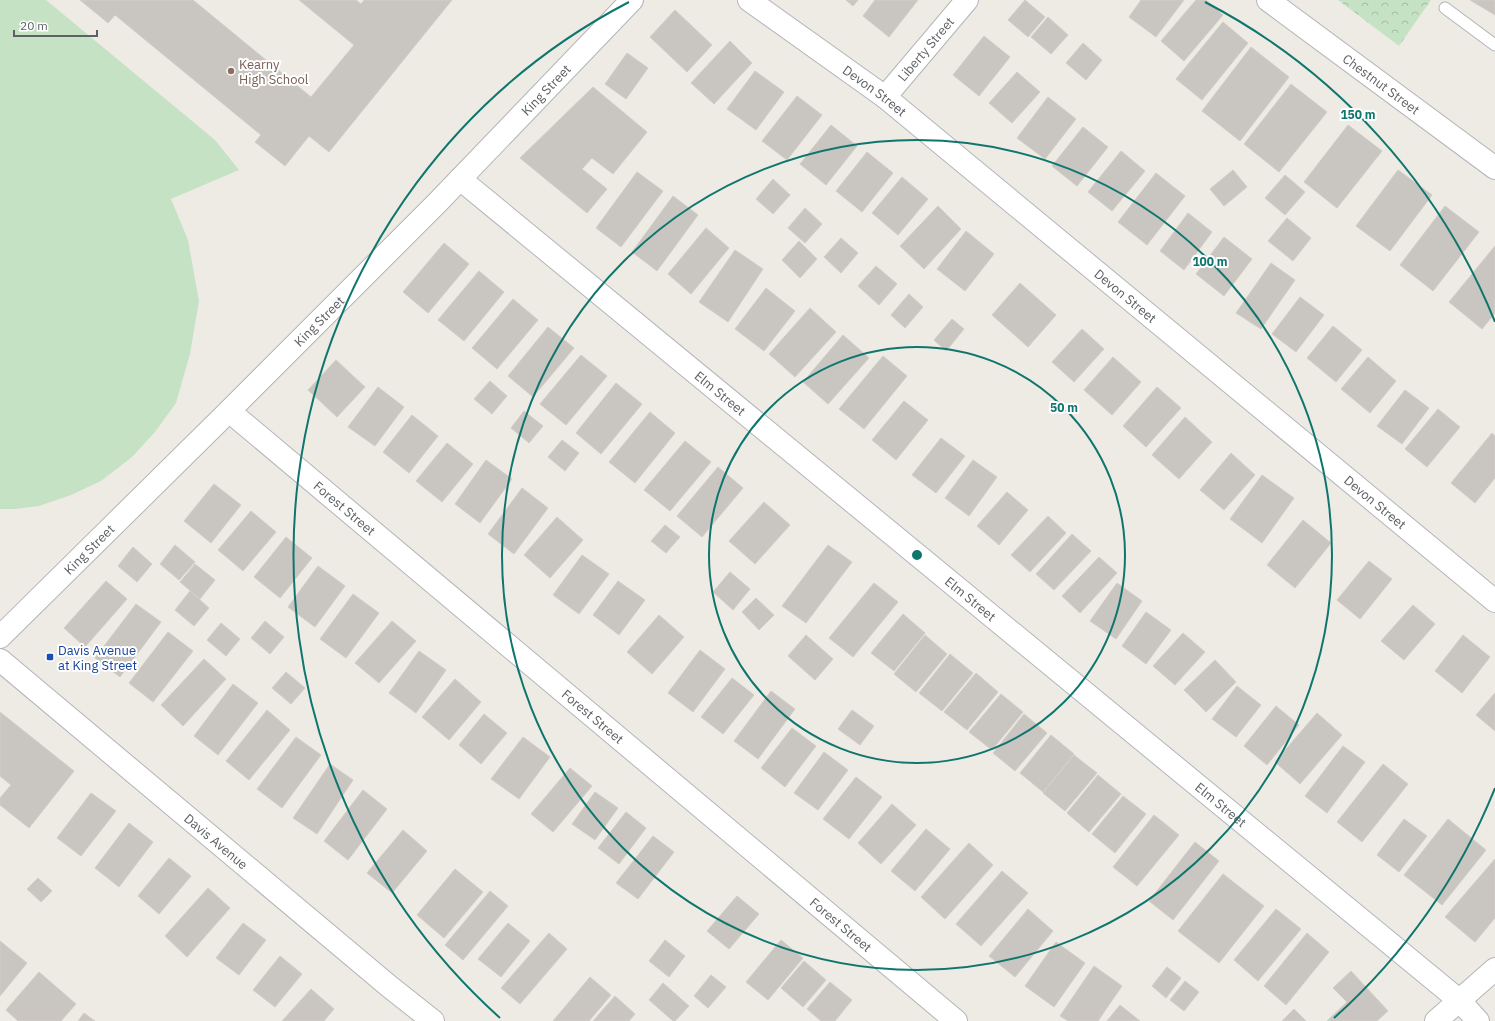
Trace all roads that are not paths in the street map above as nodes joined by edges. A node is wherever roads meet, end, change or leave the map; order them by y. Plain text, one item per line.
1 (632, 0) edge
2 (749, 0) edge
3 (967, 0) edge
4 (1268, 0) edge
5 (1445, 8) dead end
6 (1495, 45) edge
7 (885, 97) junction
8 (1493, 162) edge
9 (460, 179) junction
10 (229, 411) junction
11 (1495, 601) edge
12 (0, 637) edge
13 (0, 660) edge
14 (1495, 969) edge
15 (1460, 1001) junction
16 (433, 1021) edge
17 (956, 1021) edge
18 (1436, 1021) edge
19 (1478, 1021) edge

1 - 9 street, King Street
2 - 7 street, Devon Street
3 - 7 street, Liberty Street
4 - 8 street, Chestnut Street
5 - 6 lane
7 - 11 street, Devon Street
9 - 10 street, King Street
9 - 15 street, Elm Street
10 - 12 street, King Street
10 - 17 street, Forest Street
13 - 16 street, Davis Avenue
14 - 15 street
15 - 18 street
15 - 19 street, Elm Street

